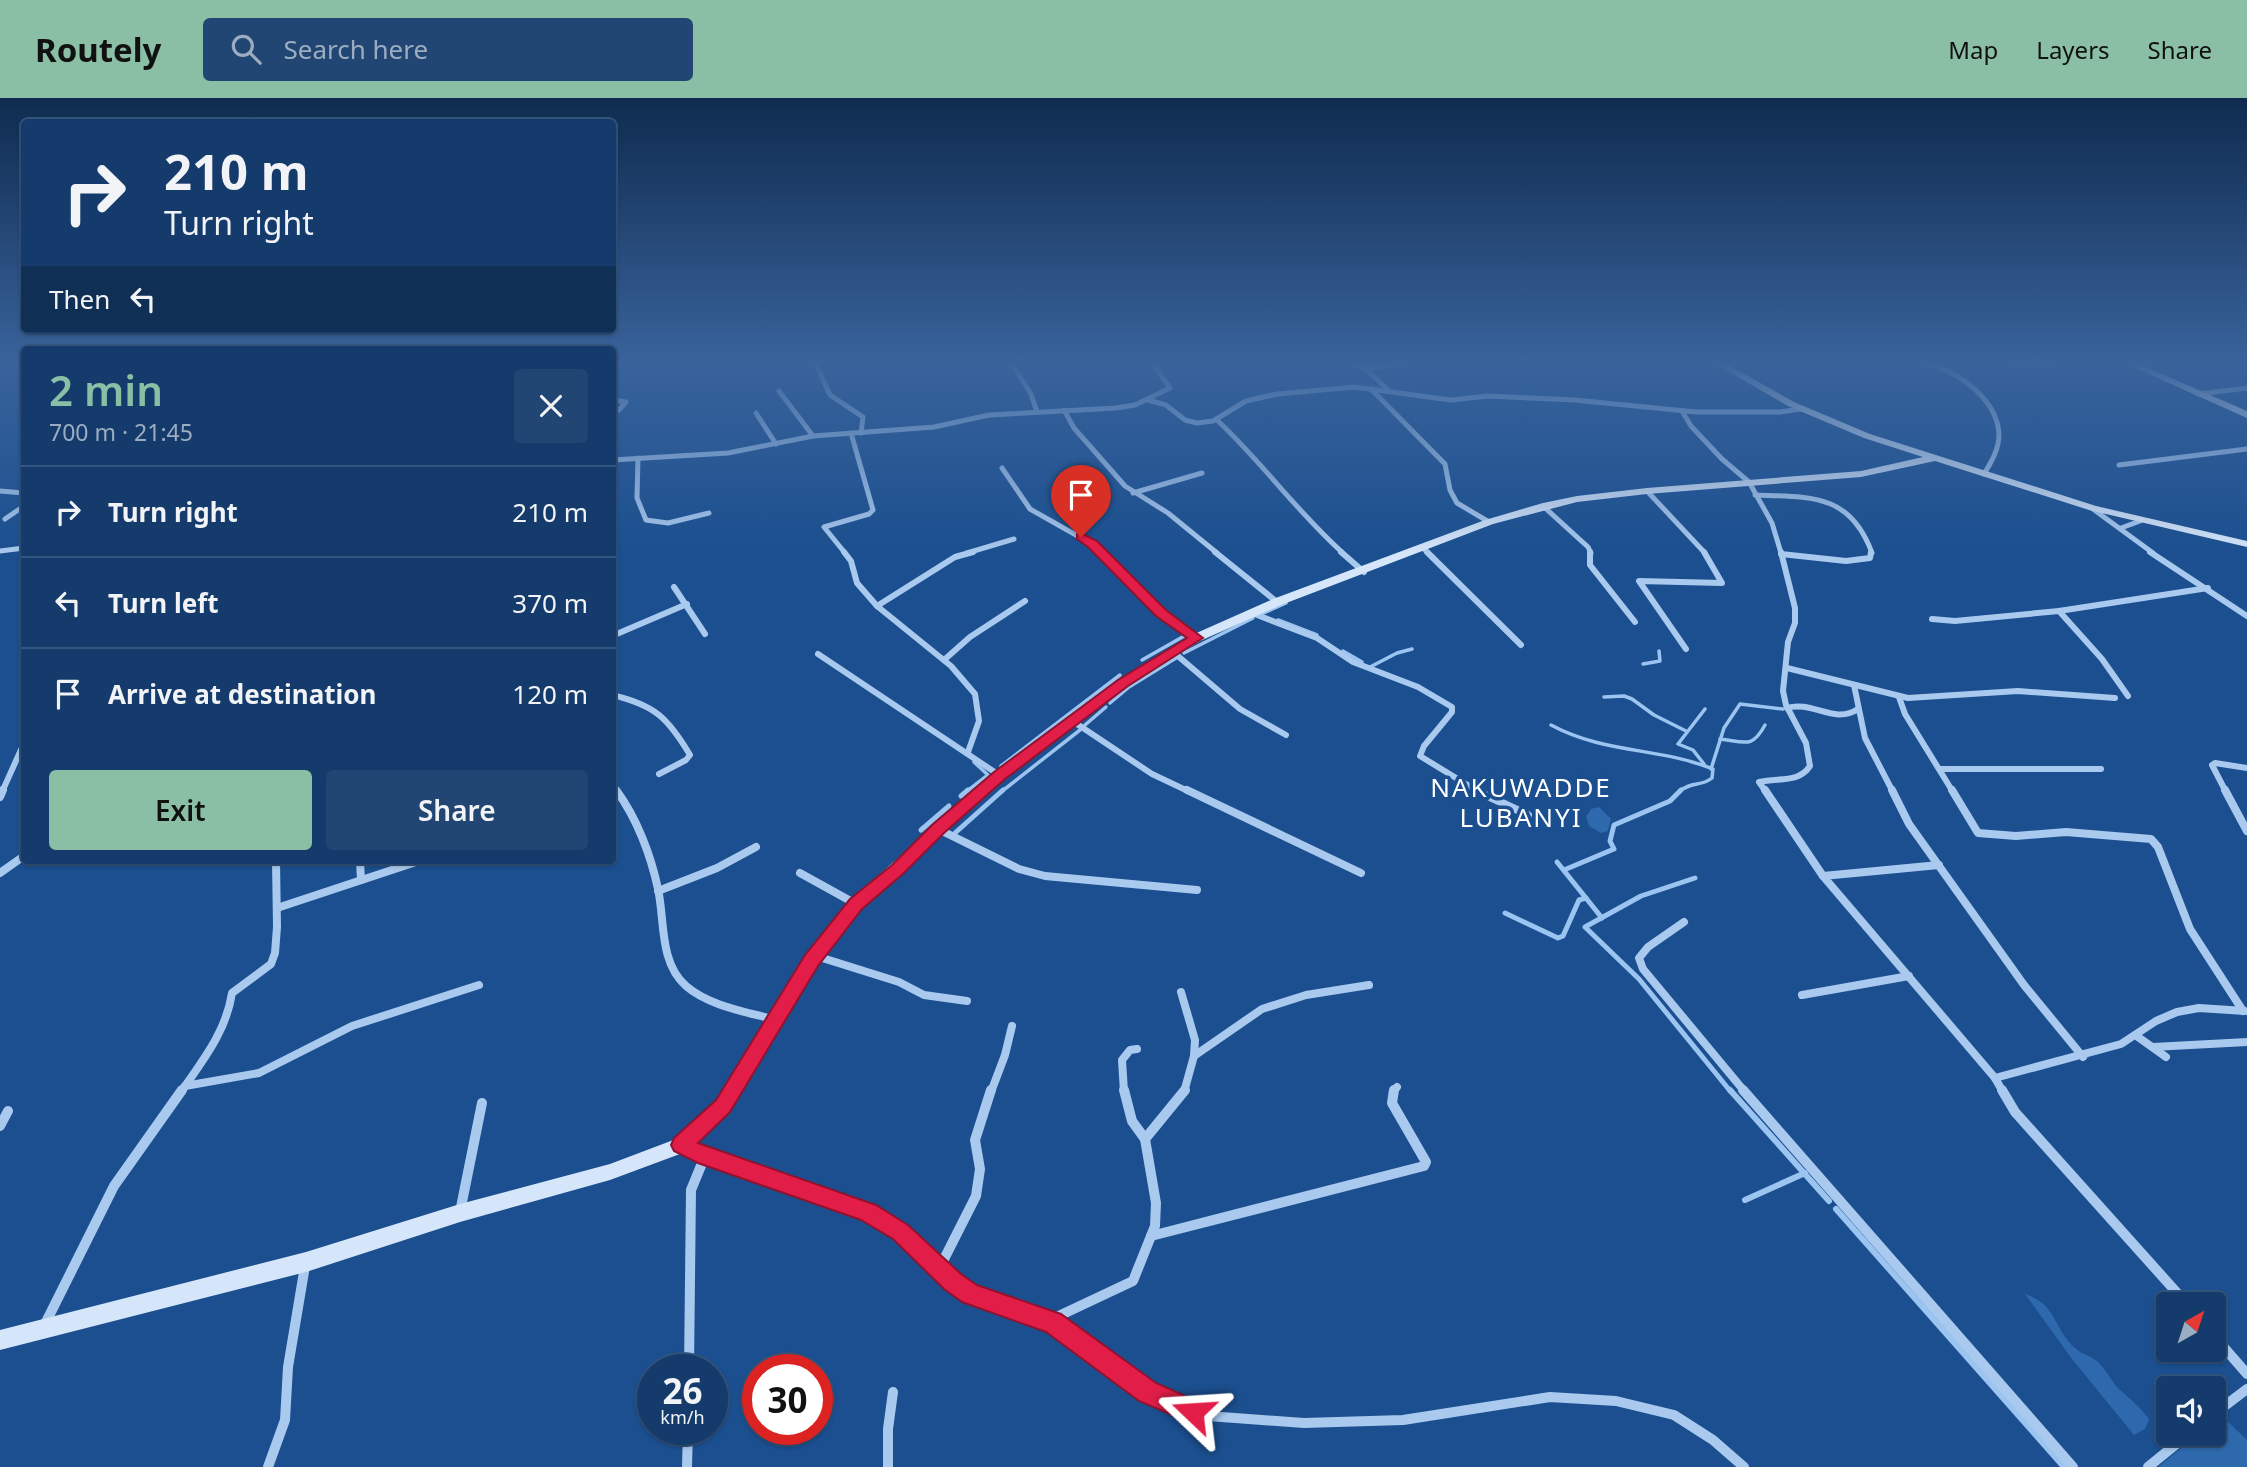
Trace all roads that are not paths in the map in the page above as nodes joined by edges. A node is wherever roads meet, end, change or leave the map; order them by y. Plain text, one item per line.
1 (764, 426) edge
2 (805, 426) edge
3 (862, 426) edge
4 (933, 426) edge
5 (1073, 426) edge
6 (1223, 426) edge
7 (1406, 426) edge
8 (1694, 426) edge
9 (1841, 426) edge
10 (1997, 426) edge
11 (851, 433) junction
12 (861, 433) junction
13 (813, 436) junction
14 (776, 444) junction
15 (2247, 449) edge
16 (638, 458) junction
17 (1934, 458) junction
18 (616, 460) edge
19 (2119, 465) dead end
20 (1002, 468) dead end
21 (1202, 473) dead end
22 (1984, 474) junction
23 (1752, 488) junction
24 (0, 491) edge
25 (1647, 491) junction
26 (21, 493) edge
27 (1133, 493) junction
28 (1543, 506) junction
29 (21, 508) edge
30 (2093, 508) junction
31 (709, 513) dead end
32 (5, 519) dead end
33 (2140, 521) junction
34 (1489, 522) junction
35 (2121, 527) junction
36 (1014, 539) dead end
37 (2247, 544) edge
38 (21, 548) edge
39 (1423, 548) junction
40 (8, 550) junction
41 (0, 551) edge
42 (1781, 554) junction
43 (0, 559) edge
44 (1364, 572) junction
45 (674, 587) dead end
46 (2208, 588) junction
47 (1025, 601) dead end
48 (1277, 602) junction
49 (687, 604) junction
50 (877, 606) junction
51 (2059, 611) junction
52 (1252, 614) junction
53 (2247, 616) edge
54 (1933, 619) dead end
55 (1635, 622) dead end
56 (616, 634) edge
57 (705, 635) dead end
58 (1196, 638) junction
59 (1521, 645) dead end
60 (1686, 649) dead end
61 (1172, 651) junction
62 (818, 654) dead end
63 (944, 660) junction
64 (1787, 668) junction
65 (1854, 685) junction
66 (616, 696) edge
67 (2128, 696) dead end
68 (1899, 697) junction
69 (2115, 698) dead end
70 (1787, 708) junction
71 (1858, 709) junction
72 (1074, 722) junction
73 (1286, 735) dead end
74 (21, 750) edge
75 (968, 752) junction
76 (2247, 768) edge
77 (1941, 769) junction
78 (2101, 769) dead end
79 (659, 774) dead end
80 (999, 775) junction
81 (616, 792) edge
82 (0, 797) edge
83 (1528, 815) dead end
84 (938, 829) junction
85 (2247, 831) edge
86 (756, 847) dead end
87 (21, 858) edge
88 (276, 864) edge
89 (360, 864) edge
90 (410, 864) edge
91 (1939, 865) junction
92 (0, 873) edge
93 (800, 873) dead end
94 (1361, 873) dead end
95 (1823, 876) junction
96 (361, 880) junction
97 (1197, 890) dead end
98 (658, 891) junction
99 (856, 904) junction
100 (277, 908) junction
101 (1684, 922) dead end
102 (815, 956) junction
103 (1909, 976) junction
104 (479, 985) dead end
105 (1369, 985) dead end
106 (1181, 992) dead end
107 (1802, 995) dead end
108 (967, 1001) dead end
109 (2245, 1011) edge
110 (776, 1020) junction
111 (1012, 1026) dead end
112 (2138, 1037) junction
113 (2247, 1042) edge
114 (2153, 1047) junction
115 (1136, 1049) dead end
116 (1194, 1056) junction
117 (2083, 1057) junction
118 (2166, 1057) dead end
119 (1995, 1078) junction
120 (185, 1086) junction
121 (1397, 1087) dead end
122 (482, 1103) dead end
123 (8, 1111) dead end
124 (0, 1126) edge
125 (1145, 1139) junction
126 (681, 1145) junction
127 (705, 1156) junction
128 (460, 1213) junction
129 (1152, 1236) junction
130 (306, 1262) junction
131 (939, 1269) junction
132 (2176, 1292) edge
133 (1047, 1321) junction
134 (44, 1328) junction
135 (0, 1340) edge
136 (2226, 1350) edge
137 (689, 1354) edge
138 (2247, 1374) edge
139 (2247, 1389) edge
140 (893, 1392) dead end
141 (2226, 1405) edge
142 (688, 1445) edge
143 (2174, 1446) edge
144 (268, 1467) edge
145 (687, 1467) edge
146 (888, 1467) edge
147 (1744, 1467) edge
148 (2073, 1467) edge
149 (2148, 1467) edge

1 - 14 street
2 - 13 street
3 - 12 street
4 - 12 street
5 - 27 street
6 - 44 street
7 - 34 street
8 - 23 street
9 - 17 street
10 - 22 street
11 - 12 street
11 - 13 street
11 - 50 street
13 - 14 street
14 - 16 street
15 - 19 street
16 - 18 street
16 - 31 street
17 - 22 street
17 - 23 street
20 - 58 street
21 - 27 street
22 - 30 street
23 - 25 street
23 - 42 street
23 - 42 street
24 - 26 street
25 - 28 street
25 - 60 street
27 - 48 street
28 - 34 street
28 - 55 street
29 - 32 street
30 - 33 street
30 - 35 street
33 - 35 street
33 - 37 street
34 - 39 street
35 - 46 street
36 - 50 street
38 - 40 street
39 - 44 street
39 - 59 street
40 - 41 street
40 - 43 street
42 - 64 street
44 - 48 street
45 - 49 street
46 - 51 street
46 - 53 street
47 - 63 street
48 - 52 street
49 - 56 street
49 - 57 street
50 - 63 street
51 - 54 street
51 - 67 street
52 - 58 street
52 - 83 street
58 - 61 street
61 - 72 street
61 - 73 street
62 - 75 street
63 - 75 street
64 - 65 street
64 - 70 street
65 - 68 street
65 - 71 street
66 - 79 street
68 - 69 street
68 - 77 street
70 - 71 street
70 - 95 street
71 - 91 street
72 - 80 street
72 - 94 street
74 - 82 street
75 - 80 street
76 - 85 street
77 - 78 street
77 - 109 street
80 - 84 street
81 - 98 street
84 - 97 street
84 - 99 street
86 - 98 street
87 - 92 street
88 - 100 street
89 - 96 street
90 - 96 street
91 - 95 street
91 - 117 street
93 - 99 street
95 - 103 street
96 - 100 street
98 - 110 street
99 - 102 street
100 - 120 street
101 - 148 street
102 - 108 street
102 - 110 street
103 - 107 street
103 - 119 street
104 - 120 street
105 - 116 street
106 - 116 street
109 - 112 street
110 - 126 street
111 - 131 street
112 - 114 street
112 - 117 street
113 - 114 street
114 - 118 street
115 - 125 street
116 - 125 street
117 - 119 street
119 - 132 street
120 - 134 street
121 - 129 street
122 - 128 street
123 - 124 street
125 - 129 street
126 - 127 street
126 - 128 street
127 - 131 street
127 - 137 street
128 - 130 street
129 - 133 street
130 - 134 street
130 - 144 street
131 - 133 street
133 - 147 street
134 - 135 street
136 - 138 street
139 - 141 street
140 - 146 street
142 - 145 street
143 - 149 street

